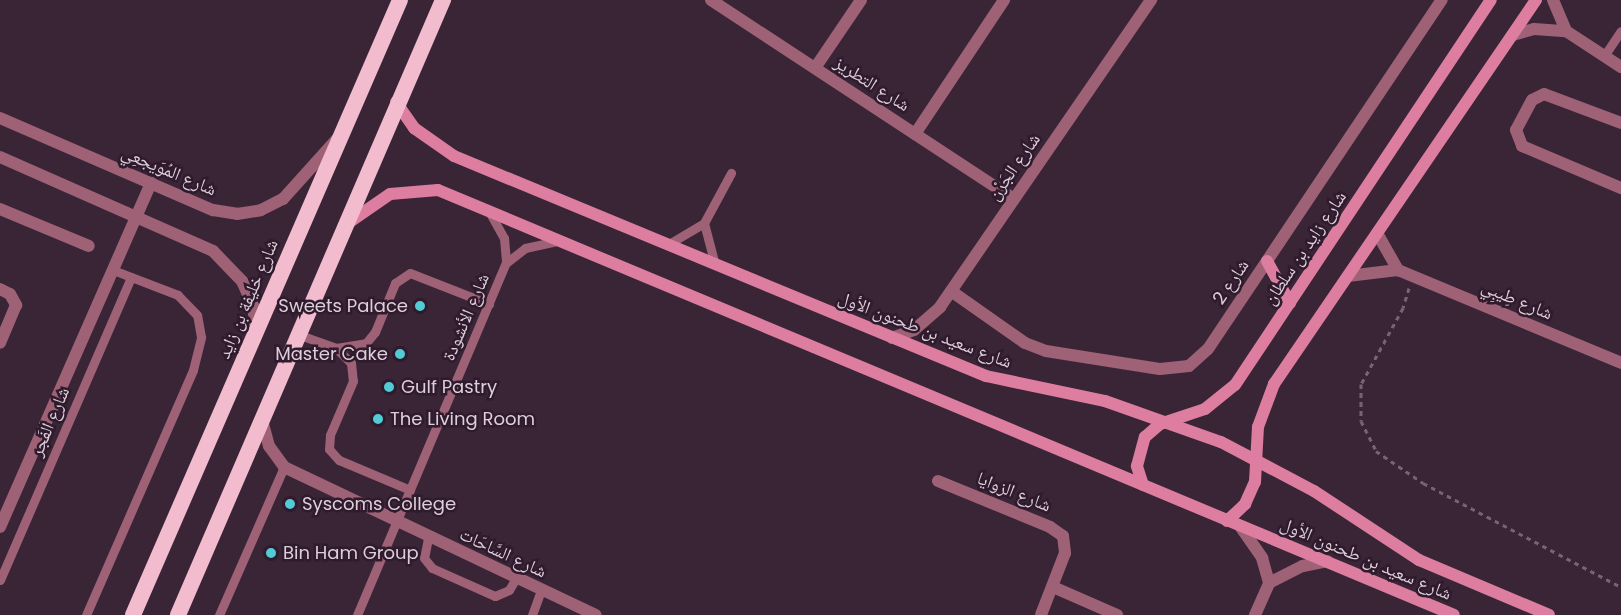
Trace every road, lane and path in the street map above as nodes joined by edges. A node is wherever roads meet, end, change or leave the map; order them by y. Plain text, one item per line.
1 (400, 0) edge
2 (443, 0) edge
3 (711, 0) edge
4 (861, 0) edge
5 (1004, 0) edge
6 (1151, 0) edge
7 (1442, 0) edge
8 (1491, 0) edge
9 (1536, 0) edge
10 (1553, 0) edge
11 (1566, 31) junction
12 (1621, 31) edge
13 (1513, 35) junction
14 (1604, 56) junction
15 (1621, 67) edge
16 (815, 68) junction
17 (396, 102) junction
18 (0, 118) edge
19 (1621, 123) edge
20 (915, 134) junction
21 (338, 138) junction
22 (0, 157) edge
23 (731, 173) dead end
24 (151, 183) junction
25 (1621, 188) edge
26 (1013, 198) junction
27 (483, 207) junction
28 (0, 209) edge
29 (136, 216) junction
30 (704, 223) junction
31 (1377, 233) junction
32 (341, 234) junction
33 (563, 241) junction
34 (667, 245) junction
35 (89, 246) dead end
36 (1267, 261) junction
37 (506, 263) junction
38 (715, 265) junction
39 (113, 270) junction
40 (1404, 272) junction
41 (1348, 276) junction
42 (131, 277) junction
43 (0, 288) edge
44 (951, 291) junction
45 (1290, 303) junction
46 (489, 304) junction
47 (256, 330) junction
48 (297, 334) junction
49 (892, 338) junction
50 (0, 343) edge
51 (336, 348) junction
52 (1621, 363) edge
53 (262, 418) junction
54 (1170, 421) junction
55 (1257, 458) junction
56 (284, 467) junction
57 (938, 481) dead end
58 (1143, 485) junction
59 (410, 490) junction
60 (1227, 521) junction
61 (395, 523) junction
62 (0, 526) edge
63 (1240, 526) junction
64 (428, 538) junction
65 (1328, 561) junction
66 (516, 578) junction
67 (0, 580) edge
68 (1269, 583) junction
69 (1621, 587) edge
70 (1053, 588) junction
71 (541, 590) junction
72 (86, 615) edge
73 (133, 615) edge
74 (178, 615) edge
75 (219, 615) edge
76 (357, 615) edge
77 (532, 615) edge
78 (596, 615) edge
79 (1041, 615) edge
80 (1116, 615) edge
81 (1255, 615) edge
82 (1454, 615) edge
83 (1550, 615) edge

1 - 21 highway, شارع خليفة بن زايد
2 - 17 highway
3 - 16 street, شارع التطريز
4 - 16 street
5 - 20 street
6 - 26 street, شارع الجَرْن
7 - 36 street, شارع 2
8 - 45 main road, شارع زايد بن سلطان
9 - 13 main road
10 - 11 street
11 - 13 street
11 - 14 street
12 - 14 lane
13 - 31 main road
14 - 15 street
16 - 20 street, شارع التطريز
17 - 32 highway
17 - 34 main road, شارع سعيد بن طحنون الأول
18 - 24 street, شارع المُوَيجعِي
19 - 25 street
20 - 26 street, شارع التطريز
21 - 24 street, شارع المُوَيجعِي
21 - 47 highway, شارع خليفة بن زايد
22 - 29 street
23 - 30 lane
24 - 29 street
26 - 44 street, شارع الجَرْن
27 - 32 main road, شارع سعيد بن طحنون الأول
27 - 33 main road, شارع سعيد بن طحنون الأول
27 - 37 lane, شارع الأنشودة
28 - 35 street
29 - 39 street
29 - 47 street
30 - 34 lane
30 - 38 lane
31 - 40 street
31 - 41 main road
32 - 48 highway
33 - 37 lane, شارع الأنشودة
33 - 58 main road, شارع سعيد بن طحنون الأول
34 - 38 main road, شارع سعيد بن طحنون الأول
36 - 44 street, شارع 2
36 - 45 main road
37 - 46 lane, شارع الأنشودة
38 - 49 main road, شارع سعيد بن طحنون الأول
39 - 42 lane
39 - 62 street
40 - 41 street, شارع طِيبِي
40 - 52 street, شارع طِيبِي
40 - 69 path
41 - 55 main road
42 - 67 lane, شارع الفَجر
42 - 72 lane
43 - 50 street
44 - 49 street, شارع الجَرْن
45 - 54 main road, شارع زايد بن سلطان
46 - 51 lane
46 - 59 lane, شارع الأنشودة
47 - 73 highway, شارع خليفة بن زايد
48 - 51 lane
48 - 53 highway
49 - 54 main road, شارع سعيد بن طحنون الأول
51 - 59 lane
53 - 56 street
53 - 74 highway
54 - 55 main road, شارع سعيد بن طحنون الأول
54 - 58 main road, شارع زايد بن سلطان
55 - 60 main road
55 - 83 main road, شارع سعيد بن طحنون الأول
56 - 61 street, شارع السَّاحَات
56 - 75 lane
57 - 70 street, شارع الزوايا
58 - 60 main road, شارع سعيد بن طحنون الأول
59 - 61 lane, شارع الأنشودة
60 - 63 main road, شارع سعيد بن طحنون الأول
61 - 64 street, شارع السَّاحَات
61 - 76 lane, شارع الأنشودة
63 - 65 main road, شارع سعيد بن طحنون الأول
63 - 68 street
64 - 66 street, شارع السَّاحَات
64 - 66 lane
65 - 68 street
65 - 82 main road, شارع سعيد بن طحنون الأول
66 - 71 street, شارع السَّاحَات
68 - 81 street
70 - 79 street, شارع الزوايا
70 - 80 street
71 - 77 lane
71 - 78 street, شارع السَّاحَات

